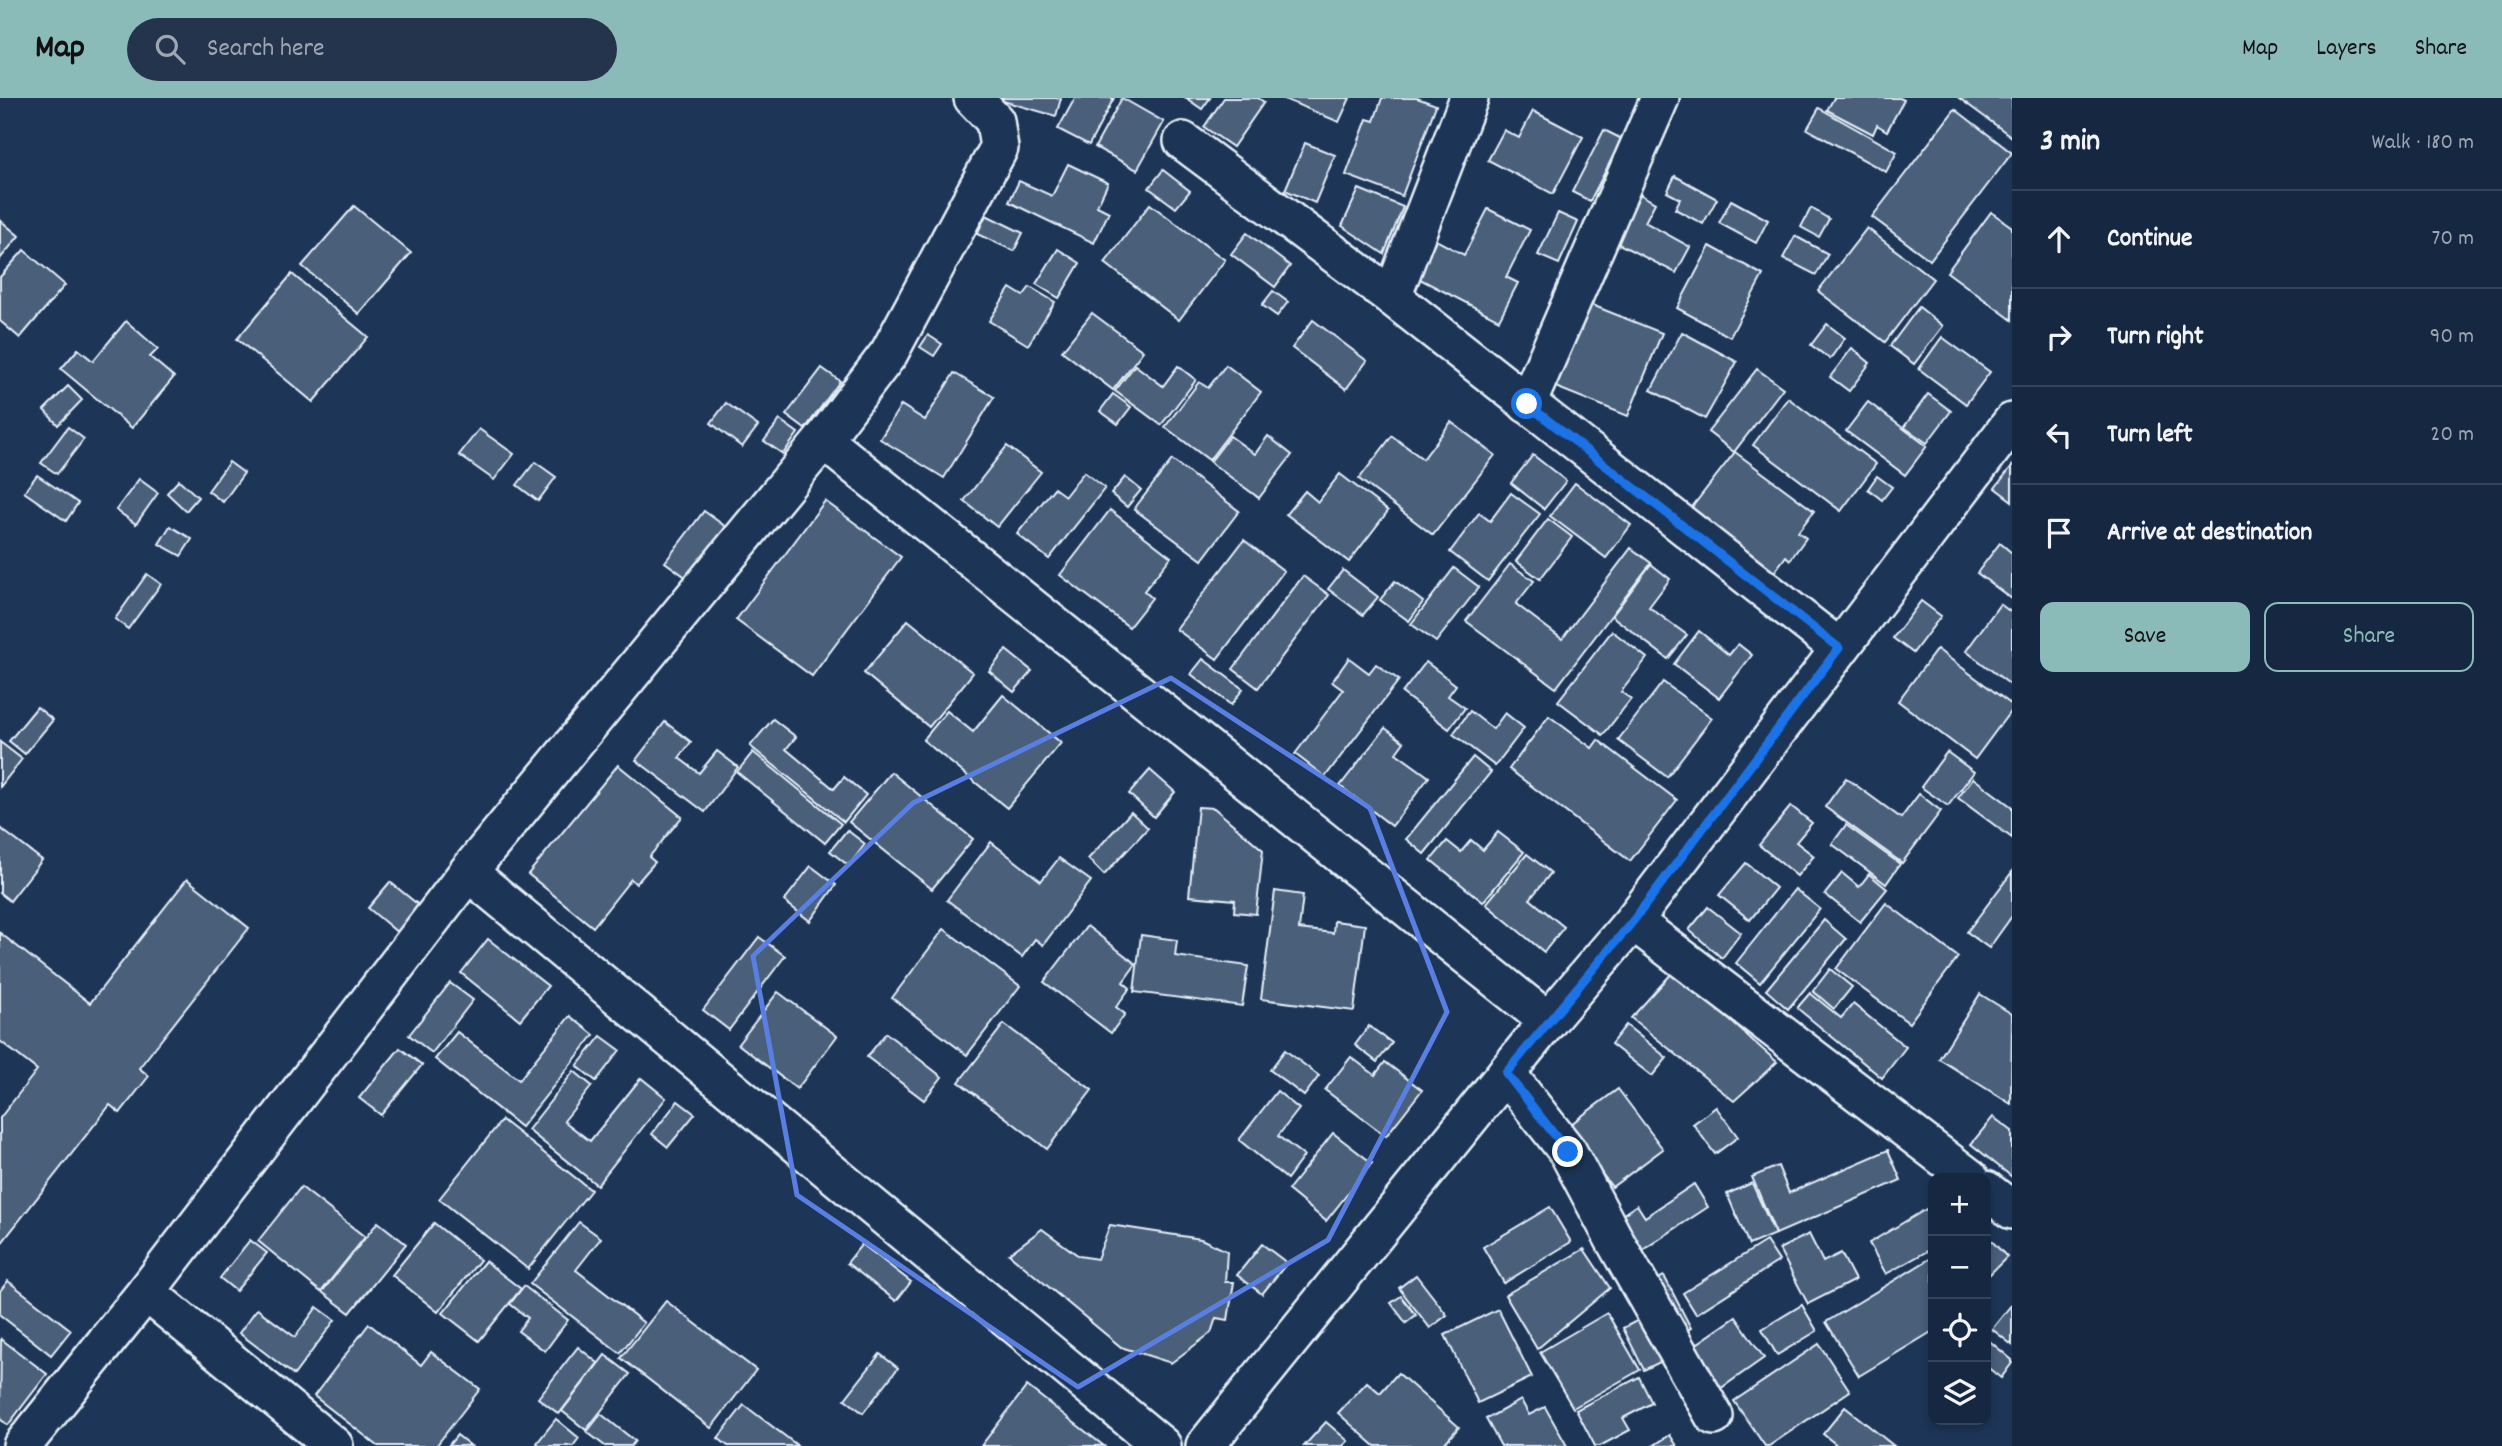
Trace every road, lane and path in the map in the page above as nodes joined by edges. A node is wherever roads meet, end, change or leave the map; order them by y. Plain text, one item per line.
1 (973, 98) edge
2 (1469, 98) edge
3 (1660, 98) edge
4 (1183, 141) dead end
5 (1392, 297) junction
6 (1527, 404) junction
7 (2012, 422) edge
8 (823, 440) junction
9 (1839, 648) junction
10 (468, 872) junction
11 (1633, 921) junction
12 (1548, 1021) junction
13 (1506, 1073) junction
14 (1963, 1173) edge
15 (1991, 1194) edge
16 (2012, 1210) edge
17 (146, 1292) junction
18 (1714, 1416) dead end
19 (22, 1446) edge
20 (334, 1446) edge
21 (1162, 1446) edge
22 (1205, 1446) edge

1 - 8 street
2 - 5 street
3 - 6 street
4 - 5 street
5 - 6 street
6 - 9 street
7 - 9 street
8 - 10 street
8 - 12 street
9 - 11 street
10 - 17 street
10 - 21 street
11 - 12 street
11 - 14 street
12 - 13 street
13 - 18 street
13 - 22 street
15 - 16 street
17 - 19 street
17 - 20 street

